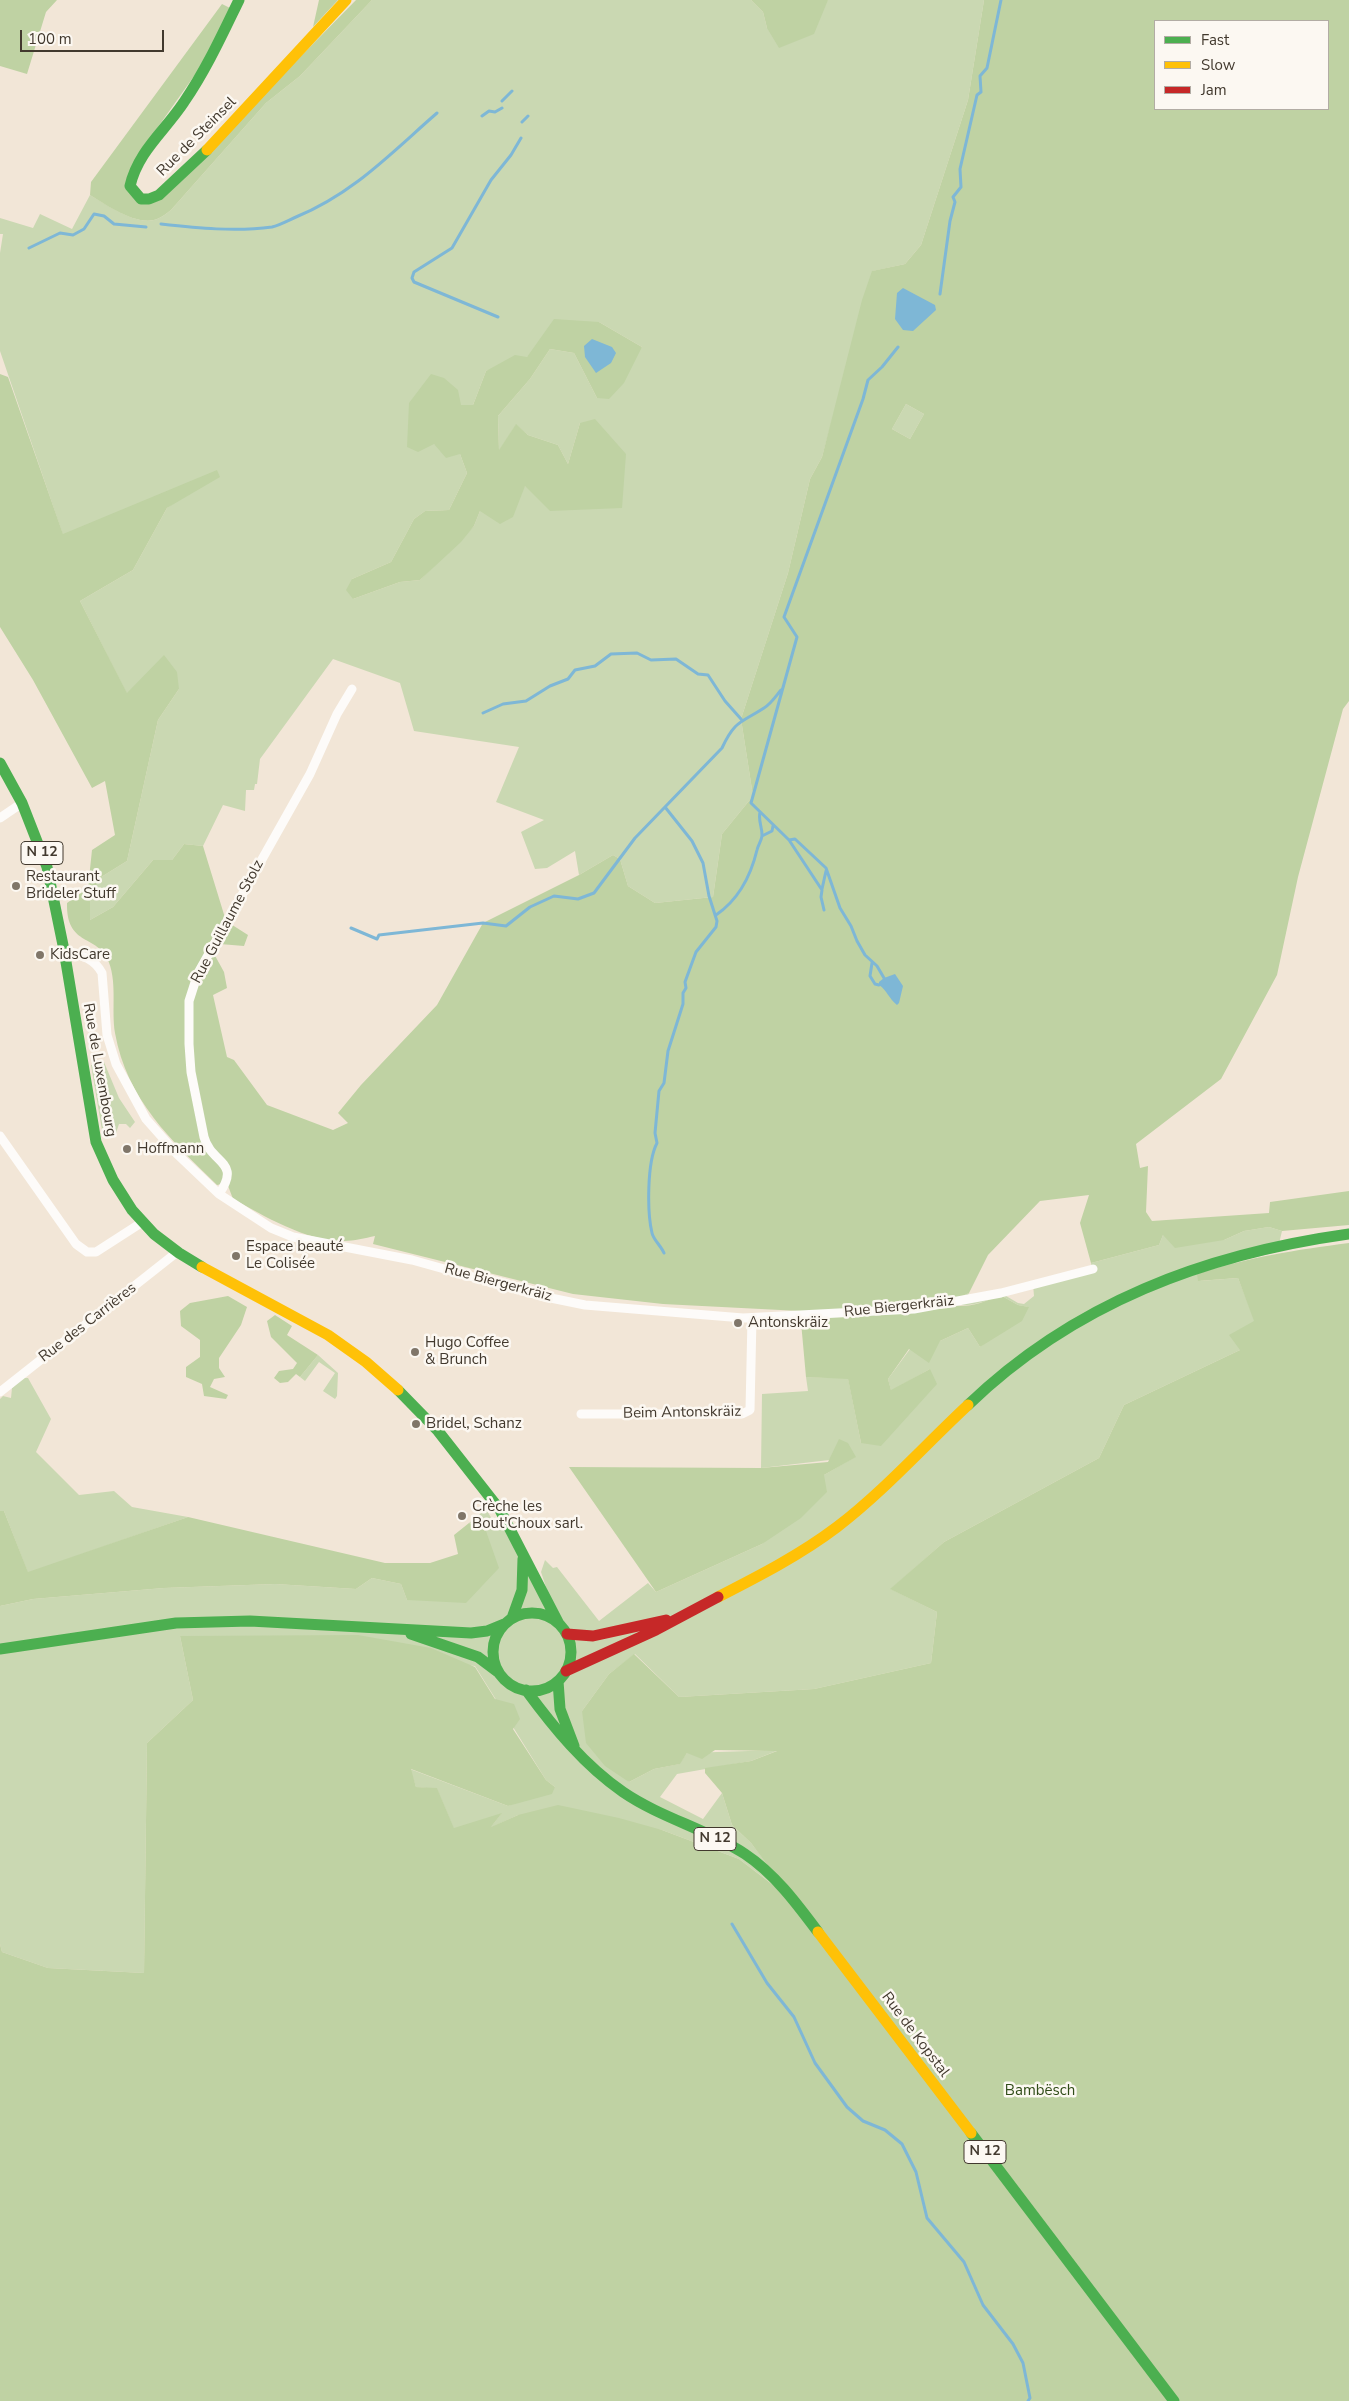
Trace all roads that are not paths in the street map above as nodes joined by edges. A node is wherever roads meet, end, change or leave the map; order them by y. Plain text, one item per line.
1 (239, 0) edge
2 (346, 0) edge
3 (352, 689) dead end
4 (0, 763) edge
5 (22, 803) junction
6 (0, 818) edge
7 (64, 950) junction
8 (0, 1136) edge
9 (219, 1194) junction
10 (141, 1222) junction
11 (1349, 1234) edge
12 (176, 1253) junction
13 (1092, 1269) dead end
14 (752, 1318) junction
15 (0, 1392) edge
16 (581, 1414) dead end
17 (523, 1558) junction
18 (676, 1618) junction
19 (508, 1621) junction
20 (558, 1622) junction
21 (395, 1629) junction
22 (567, 1634) junction
23 (0, 1649) edge
24 (566, 1671) junction
25 (498, 1672) junction
26 (558, 1681) junction
27 (526, 1690) junction
28 (576, 1751) junction
29 (1174, 2401) edge

1 - 2 main road, Rue de Steinsel
3 - 9 street, Rue Guillaume Stolz
4 - 5 main road, Rue de Luxembourg / N 12
5 - 6 street
5 - 7 main road, Rue de Luxembourg / N 12
7 - 9 street, Rue Biergerkräiz
7 - 10 main road, Rue de Luxembourg / N 12
8 - 10 street
9 - 14 street, Rue Biergerkräiz
10 - 12 main road, Rue de Luxembourg / N 12
11 - 18 main road
12 - 15 street, Rue des Carrières
12 - 17 main road, Rue de Luxembourg / N 12
13 - 14 street, Rue Biergerkräiz
14 - 16 street, Beim Antonskräiz
17 - 19 main road, Rue de Luxembourg / N 12
17 - 20 main road, Rue de Luxembourg / N 12
18 - 22 main road
18 - 24 main road
19 - 20 main road
19 - 21 main road
19 - 25 main road
20 - 22 main road
21 - 23 main road
21 - 25 main road
22 - 24 main road
24 - 26 main road
25 - 27 main road
26 - 27 main road
26 - 28 main road, Rue de Kopstal / N 12
27 - 28 main road, Rue de Kopstal / N 12
28 - 29 main road, Rue de Kopstal / N 12

